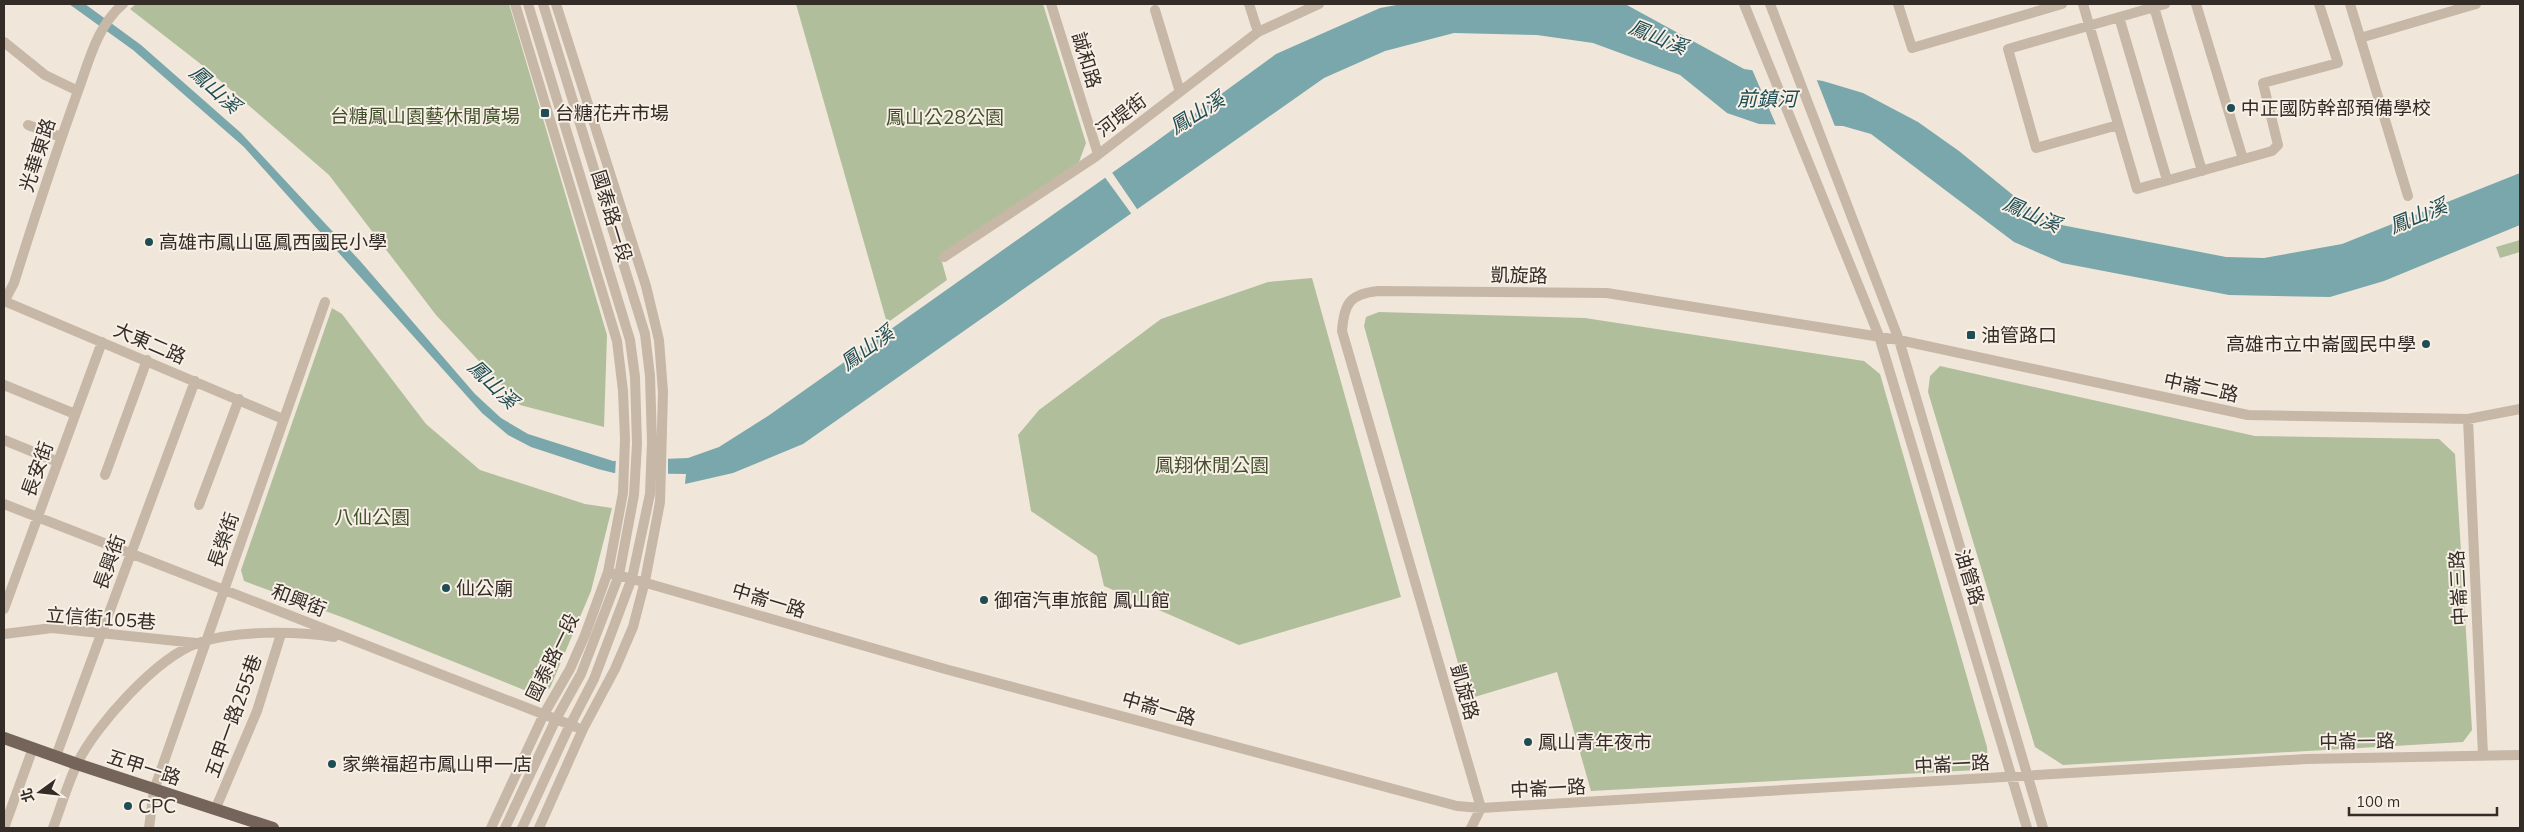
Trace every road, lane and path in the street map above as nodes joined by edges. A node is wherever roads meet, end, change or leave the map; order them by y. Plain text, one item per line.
1 (123, 4) edge
2 (515, 4) edge
3 (528, 4) edge
4 (543, 4) edge
5 (556, 4) edge
6 (1051, 4) edge
7 (1249, 4) edge
8 (1319, 4) edge
9 (1744, 4) edge
10 (1770, 4) edge
11 (1898, 4) edge
12 (2062, 4) edge
13 (2082, 4) edge
14 (2165, 4) edge
15 (2196, 4) edge
16 (2319, 4) edge
17 (2350, 4) edge
18 (2476, 4) edge
19 (1154, 6) edge
20 (2154, 7) junction
21 (2119, 17) junction
22 (2089, 26) junction
23 (1258, 32) junction
24 (2360, 38) junction
25 (4, 42) edge
26 (78, 91) junction
27 (1180, 92) junction
28 (28, 125) dead end
29 (2118, 125) junction
30 (61, 137) junction
31 (1098, 154) junction
32 (2243, 159) junction
33 (2202, 171) junction
34 (2166, 180) junction
35 (2408, 196) dead end
36 (944, 257) dead end
37 (4, 301) edge
38 (325, 302) dead end
39 (1879, 336) junction
40 (1899, 340) junction
41 (102, 342) junction
42 (147, 360) junction
43 (195, 380) junction
44 (4, 385) edge
45 (239, 399) junction
46 (2520, 408) edge
47 (76, 414) junction
48 (283, 418) junction
49 (2468, 419) junction
50 (4, 440) edge
51 (657, 442) junction
52 (58, 462) junction
53 (105, 475) dead end
54 (655, 493) junction
55 (4, 504) edge
56 (199, 505) dead end
57 (38, 517) junction
58 (131, 554) junction
59 (608, 572) junction
60 (620, 575) junction
61 (632, 578) junction
62 (645, 582) junction
63 (225, 590) junction
64 (4, 609) edge
65 (101, 633) junction
66 (4, 634) edge
67 (281, 634) junction
68 (209, 640) junction
69 (354, 640) junction
70 (196, 643) junction
71 (544, 714) junction
72 (556, 719) junction
73 (570, 724) junction
74 (582, 729) junction
75 (4, 738) edge
76 (33, 748) junction
77 (2520, 755) edge
78 (56, 756) junction
79 (2483, 756) junction
80 (77, 764) junction
81 (2028, 777) junction
82 (2013, 778) junction
83 (154, 790) junction
84 (1480, 808) junction
85 (215, 810) junction
86 (258, 826) edge
87 (4, 828) edge
88 (53, 828) edge
89 (149, 828) edge
90 (273, 828) edge
91 (491, 828) edge
92 (505, 828) edge
93 (522, 828) edge
94 (539, 828) edge
95 (1471, 828) edge
96 (2027, 828) edge
97 (2043, 828) edge

1 - 26 street, 光華東路
2 - 59 street, 國泰路一段
3 - 60 street, 國泰路一段
4 - 51 street, 國泰路一段
5 - 51 street, 國泰路一段
6 - 31 street, 誠和路
7 - 23 street
8 - 23 street, 河堤街
9 - 39 street
10 - 40 street
11 - 12 street
13 - 22 street
14 - 20 street
15 - 32 street
16 - 32 street
17 - 24 street
18 - 24 street
19 - 27 street
20 - 21 street
20 - 33 street
21 - 22 street
21 - 34 street
22 - 29 street
22 - 29 street
23 - 27 street, 河堤街
24 - 35 street
25 - 26 street
26 - 30 street, 光華東路
27 - 31 street, 河堤街
28 - 30 street
29 - 34 street
30 - 37 street, 光華東路
31 - 36 street, 河堤街
32 - 33 street
33 - 34 street
37 - 41 street, 大東二路
38 - 48 street, 長榮街
39 - 40 street, 中崙二路
39 - 82 street, 油管路
39 - 84 street, 凱旋路
40 - 49 street, 中崙二路
40 - 81 street, 油管路
41 - 42 street, 大東二路
41 - 47 street, 長安街
42 - 43 street, 大東二路
42 - 53 street
43 - 45 street, 大東二路
43 - 58 street, 長興街
44 - 47 street
45 - 48 street, 大東二路
45 - 56 street
46 - 49 street, 中崙二路
47 - 52 street, 長安街
48 - 63 street, 長榮街
49 - 79 street, 中崙三路
50 - 52 street
51 - 54 street
52 - 57 street, 長安街
54 - 61 street
54 - 62 street
55 - 57 street, 和興街
57 - 58 street, 和興街
57 - 64 street, 長安街
58 - 63 street, 和興街
58 - 65 street, 長興街
59 - 60 street, 中崙一路
59 - 71 street, 國泰路一段
60 - 61 street, 中崙一路
60 - 72 street, 國泰路一段
61 - 62 street, 中崙一路
61 - 73 street
62 - 74 street
62 - 84 street, 中崙一路
63 - 68 street, 長榮街
63 - 69 street, 和興街
65 - 66 street, 立信街105巷
65 - 70 street, 立信街105巷
65 - 78 street, 長興街
67 - 68 street
67 - 69 street
67 - 85 street, 五甲一路255巷
68 - 70 street
68 - 83 street, 長榮街
69 - 71 street, 和興街
70 - 80 street
71 - 72 street, 和興街
71 - 91 street, 國泰路一段
72 - 73 street, 和興街
72 - 92 street, 國泰路一段
73 - 74 street, 和興街
73 - 93 street
74 - 94 street
75 - 76 main road, 五甲一路
76 - 78 main road, 五甲一路
76 - 87 street
77 - 79 street, 中崙一路
78 - 80 main road, 五甲一路
79 - 81 street, 中崙一路
80 - 83 main road, 五甲一路
80 - 88 street
81 - 82 street, 中崙一路
81 - 97 street, 油管路
82 - 84 street, 中崙一路
82 - 96 street, 油管路
83 - 85 main road, 五甲一路
83 - 89 street, 長榮街
84 - 95 street
85 - 86 main road, 五甲一路
86 - 90 main road, 五甲一路

